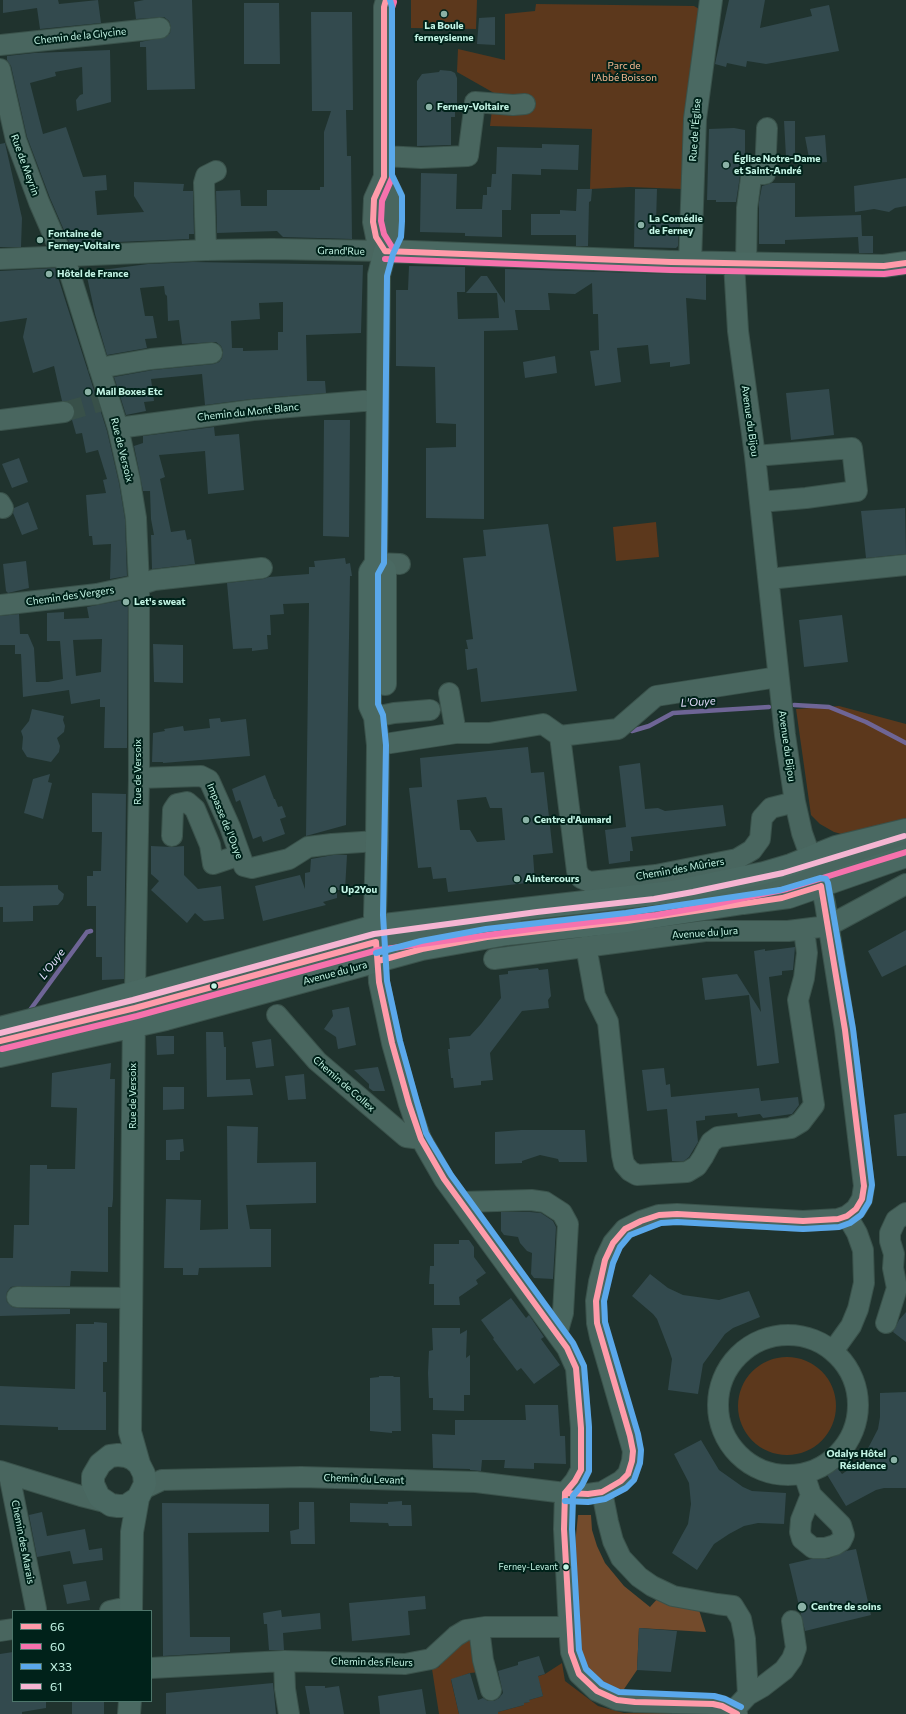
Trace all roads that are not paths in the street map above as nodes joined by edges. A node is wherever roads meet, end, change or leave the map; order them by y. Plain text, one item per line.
1 (712, 0) edge
2 (384, 2) edge
3 (160, 28) dead end
4 (0, 45) edge
5 (0, 69) edge
6 (525, 104) dead end
7 (767, 128) dead end
8 (384, 156) junction
9 (216, 171) dead end
10 (206, 250) junction
11 (385, 251) junction
12 (63, 256) junction
13 (0, 259) edge
14 (690, 262) junction
15 (740, 263) junction
16 (906, 263) edge
17 (212, 353) dead end
18 (99, 368) junction
19 (378, 401) junction
20 (64, 412) tunnel mouth
21 (0, 420) edge
22 (118, 428) junction
23 (755, 456) junction
24 (760, 502) junction
25 (376, 563) junction
26 (400, 564) dead end
27 (906, 566) edge
28 (262, 568) dead end
29 (769, 579) junction
30 (139, 585) junction
31 (0, 605) edge
32 (778, 677) junction
33 (449, 693) dead end
34 (430, 710) dead end
35 (376, 717) junction
36 (455, 725) junction
37 (560, 736) junction
38 (378, 744) junction
39 (139, 778) junction
40 (795, 802) junction
41 (906, 830) edge
42 (172, 836) dead end
43 (377, 841) junction
44 (906, 844) edge
45 (240, 855) junction
46 (906, 856) edge
47 (816, 871) junction
48 (906, 884) edge
49 (828, 926) junction
50 (804, 930) junction
51 (376, 943) junction
52 (586, 946) junction
53 (494, 959) dead end
54 (135, 1009) junction
55 (277, 1016) dead end
56 (0, 1028) edge
57 (0, 1041) edge
58 (0, 1056) edge
59 (421, 1139) junction
60 (462, 1202) junction
61 (906, 1213) edge
62 (847, 1216) junction
63 (890, 1241) junction
64 (863, 1250) junction
65 (18, 1296) dead end
66 (132, 1298) junction
67 (886, 1323) dead end
68 (557, 1334) junction
69 (833, 1351) junction
70 (130, 1432) junction
71 (103, 1463) junction
72 (5, 1472) edge
73 (804, 1474) junction
74 (145, 1480) junction
75 (58, 1488) junction
76 (602, 1492) junction
77 (565, 1493) junction
78 (811, 1495) dead end
79 (108, 1504) junction
80 (132, 1532) junction
81 (36, 1610) dead end
82 (124, 1610) edge
83 (792, 1621) dead end
84 (569, 1627) junction
85 (479, 1628) junction
86 (12, 1629) edge
87 (0, 1632) edge
88 (284, 1661) junction
89 (152, 1668) edge
90 (491, 1690) dead end
91 (748, 1694) junction
92 (130, 1702) edge
93 (735, 1712) edge
94 (129, 1714) edge
95 (289, 1714) edge

1 - 14 main road, Rue de l'Église
2 - 8 street
3 - 4 street, Chemin de la Glycine
5 - 12 street, Rue de Meyrin
6 - 8 street
7 - 15 street, Avenue du Bijou
8 - 11 street
9 - 10 street
10 - 11 street, Grand'Rue
10 - 12 street, Grand'Rue
11 - 14 main road, Grand'Rue
11 - 19 main road
12 - 13 street, Grand'Rue
12 - 18 street, Rue de Versoix
14 - 15 main road, Grand'Rue
15 - 16 main road, Grand'Rue
15 - 23 street, Avenue du Bijou
17 - 18 street
18 - 22 street, Rue de Versoix
19 - 22 street, Chemin du Mont Blanc
19 - 25 main road
20 - 21 street
22 - 30 street, Rue de Versoix
23 - 24 street, Avenue du Bijou
23 - 24 street
24 - 29 street, Avenue du Bijou
25 - 26 street
25 - 35 main road
27 - 29 street
28 - 30 street, Chemin des Vergers
29 - 32 street, Avenue du Bijou
30 - 31 street, Chemin des Vergers
30 - 39 street, Rue de Versoix
32 - 37 street
32 - 40 street, Avenue du Bijou
33 - 36 street
34 - 35 street
35 - 38 main road
36 - 37 street
36 - 38 street
37 - 40 street, Chemin des Mûriers
38 - 43 main road
39 - 45 street, Impasse de l'Ouye
39 - 54 street, Rue de Versoix
40 - 47 street, Avenue du Bijou
41 - 47 main road, Avenue du Jura
42 - 45 street
43 - 45 street, Impasse de l'Ouye
43 - 51 main road
44 - 47 street
46 - 47 main road, Avenue du Jura
47 - 49 street, Avenue du Bijou
47 - 51 main road, Avenue du Jura
47 - 51 main road, Avenue du Jura
48 - 49 street, Avenue du Jura
49 - 50 street, Avenue du Jura
49 - 62 street, Avenue du Bijou
50 - 52 street, Avenue du Jura
50 - 52 street
51 - 54 main road, Avenue du Jura
51 - 54 main road, Avenue du Jura
51 - 59 street
52 - 53 street, Avenue du Jura
54 - 56 main road, Avenue du Jura
54 - 57 street
54 - 58 main road, Avenue du Jura
54 - 66 main road, Rue de Versoix
55 - 59 street, Chemin de Collex
59 - 60 street
60 - 68 street
60 - 68 street
61 - 63 street
62 - 64 street
62 - 76 street
63 - 64 street
63 - 67 street
64 - 69 street
65 - 66 street
66 - 70 main road, Rue de Versoix
68 - 77 street
69 - 73 street
69 - 73 street
70 - 71 main road
70 - 74 main road, Rue de Versoix
71 - 74 main road
71 - 75 street
71 - 79 main road
72 - 75 street
72 - 81 street, Chemin des Marais
73 - 78 street
74 - 77 street, Chemin du Levant
74 - 79 main road
74 - 80 main road, Rue de Versoix
75 - 79 street
76 - 77 street, Chemin du Levant
76 - 91 street
77 - 84 street
79 - 80 main road
80 - 82 main road, Rue de Versoix
83 - 91 street
84 - 85 street, Chemin des Fleurs
84 - 93 street
85 - 88 street, Chemin des Fleurs
85 - 90 street
86 - 87 street
88 - 89 street, Chemin des Fleurs
88 - 95 street
91 - 93 street
92 - 94 main road

